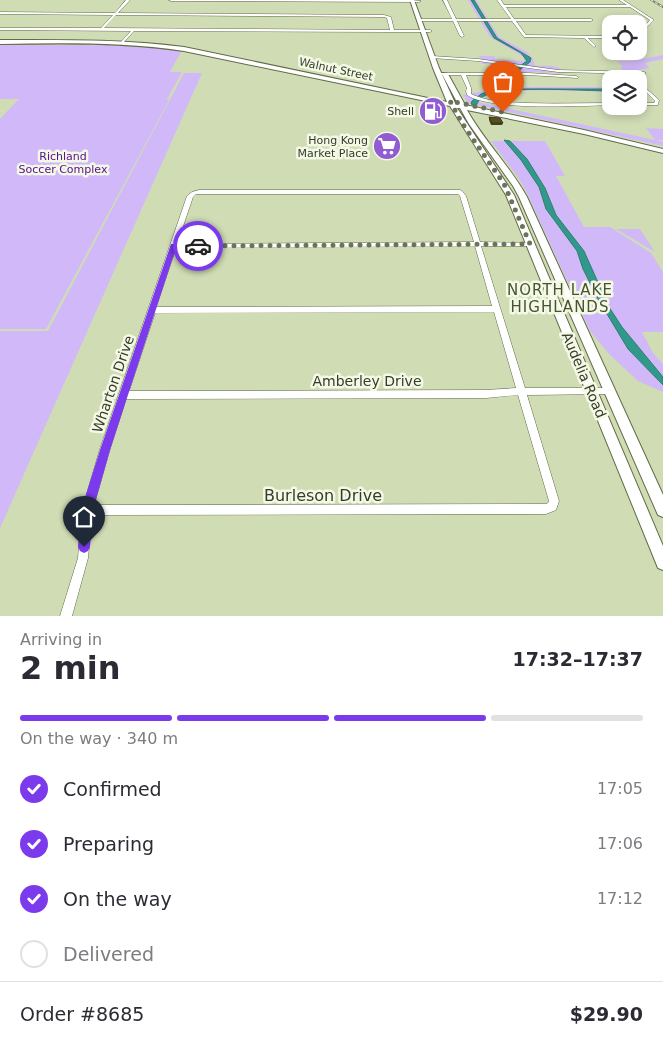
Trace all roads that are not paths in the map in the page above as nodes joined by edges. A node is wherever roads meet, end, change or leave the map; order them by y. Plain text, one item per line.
1 (128, 0) edge
2 (171, 0) edge
3 (445, 0) edge
4 (499, 0) edge
5 (621, 0) edge
6 (320, 1) junction
7 (386, 1) edge
8 (413, 1) edge
9 (419, 1) edge
10 (503, 6) junction
11 (630, 6) junction
12 (422, 8) dead end
13 (0, 13) edge
14 (116, 14) junction
15 (424, 14) dead end
16 (320, 15) junction
17 (644, 15) edge
18 (647, 17) edge
19 (419, 20) junction
20 (426, 20) junction
21 (454, 20) junction
22 (513, 20) junction
23 (591, 20) dead end
24 (647, 25) edge
25 (0, 29) edge
26 (102, 29) junction
27 (134, 29) junction
28 (392, 31) junction
29 (423, 32) junction
30 (430, 32) junction
31 (462, 36) dead end
32 (585, 37) junction
33 (602, 37) edge
34 (0, 41) edge
35 (124, 42) junction
36 (594, 46) dead end
37 (198, 52) junction
38 (220, 54) junction
39 (435, 58) junction
40 (268, 65) junction
41 (602, 72) edge
42 (442, 74) junction
43 (464, 74) junction
44 (602, 77) edge
45 (454, 91) junction
46 (468, 91) junction
47 (647, 91) edge
48 (456, 104) junction
49 (602, 104) edge
50 (647, 104) edge
51 (663, 149) edge
52 (502, 165) junction
53 (492, 166) junction
54 (478, 244) junction
55 (530, 244) junction
56 (544, 244) junction
57 (173, 246) junction
58 (496, 309) junction
59 (153, 310) junction
60 (570, 341) junction
61 (587, 341) junction
62 (521, 391) junction
63 (591, 391) junction
64 (610, 391) junction
65 (124, 395) junction
66 (87, 510) junction
67 (663, 510) edge
68 (663, 563) edge
69 (66, 616) edge

1 - 14 street
2 - 6 street
3 - 21 street
4 - 10 street
5 - 11 street
6 - 7 street
6 - 16 street
7 - 8 street
8 - 9 street
8 - 19 main road, Audelia Road
9 - 12 main road
10 - 11 street
10 - 22 street
11 - 17 street
13 - 14 street
14 - 16 street
14 - 26 street
15 - 20 main road, Audelia Road
16 - 28 street
18 - 24 street
19 - 20 street
19 - 29 main road, Audelia Road
20 - 21 street
20 - 30 main road, Audelia Road
21 - 22 street
21 - 31 street
22 - 23 street
22 - 32 street
25 - 26 street
26 - 27 street
27 - 28 street
27 - 35 street
28 - 29 street
29 - 30 street
29 - 39 main road, Audelia Road
30 - 39 main road, Audelia Road
32 - 33 street
32 - 36 street
34 - 35 main road, Walnut Street
35 - 37 main road, Walnut Street
35 - 38 main road, Walnut Street
37 - 38 main road
37 - 40 main road, Walnut Street
38 - 40 main road, Walnut Street
39 - 41 street
39 - 42 main road, Audelia Road
40 - 48 main road, Walnut Street
42 - 43 street
42 - 45 main road, Audelia Road
42 - 48 main road, Audelia Road
43 - 44 street
43 - 46 street
45 - 46 street
45 - 48 main road, Audelia Road
46 - 49 street
47 - 50 street
48 - 51 main road, Walnut Street
48 - 52 main road, Audelia Road
48 - 53 main road, Audelia Road
52 - 53 main road
52 - 56 main road, Audelia Road
53 - 55 main road, Audelia Road
54 - 55 street
54 - 57 street
54 - 57 street, Wharton Drive
54 - 58 street
55 - 56 main road
55 - 60 main road, Audelia Road
56 - 61 main road, Audelia Road
57 - 59 street, Wharton Drive
58 - 59 street
58 - 62 street
59 - 65 street, Wharton Drive
60 - 61 main road
60 - 63 main road, Audelia Road
61 - 64 main road, Audelia Road
62 - 63 street, Amberley Drive
62 - 65 street, Amberley Drive
62 - 66 street, Burleson Drive
63 - 64 street, Amberley Drive
63 - 68 main road, Audelia Road
64 - 67 main road, Audelia Road
65 - 66 street, Wharton Drive
66 - 69 street, Wharton Drive

